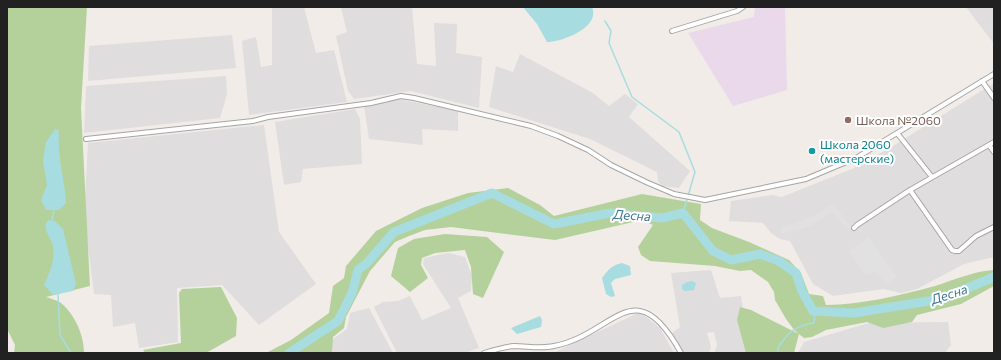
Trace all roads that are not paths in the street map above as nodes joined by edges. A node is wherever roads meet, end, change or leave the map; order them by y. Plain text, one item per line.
1 (743, 7) edge
2 (672, 30) dead end
3 (994, 74) edge
4 (982, 81) junction
5 (994, 98) edge
6 (897, 133) junction
7 (86, 139) dead end
8 (994, 142) edge
9 (989, 145) junction
10 (994, 152) edge
11 (932, 177) junction
12 (910, 190) junction
13 (854, 228) dead end
14 (994, 228) edge
15 (484, 353) edge
16 (681, 353) edge

1 - 2 street
3 - 4 street
4 - 5 street
4 - 6 street
6 - 7 street
6 - 11 street
8 - 9 street
9 - 10 street
9 - 11 street
11 - 12 street
12 - 13 street
12 - 14 street
15 - 16 street

